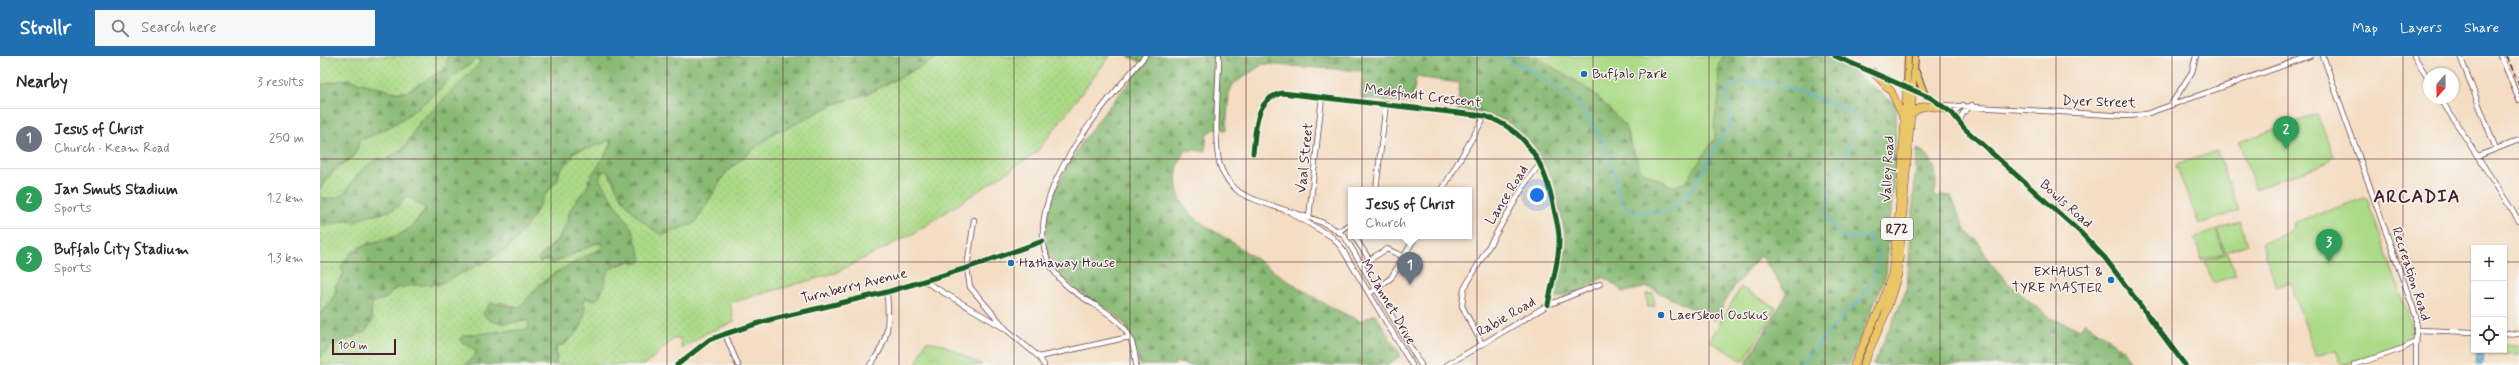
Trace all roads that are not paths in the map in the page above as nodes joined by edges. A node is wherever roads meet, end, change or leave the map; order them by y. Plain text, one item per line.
1 (1145, 56) edge
2 (1218, 56) edge
3 (1835, 56) edge
4 (1908, 56) edge
5 (1915, 56) edge
6 (2196, 56) edge
7 (2310, 56) edge
8 (2323, 56) edge
9 (2414, 56) edge
10 (2460, 56) edge
11 (2501, 56) edge
12 (1914, 69) junction
13 (2423, 70) edge
14 (1873, 72) junction
15 (1910, 88) junction
16 (1925, 95) junction
17 (1322, 97) junction
18 (2519, 100) edge
19 (2172, 103) junction
20 (1386, 104) junction
21 (2444, 104) edge
22 (1941, 105) junction
23 (1964, 105) junction
24 (1972, 105) junction
25 (1950, 112) junction
26 (1485, 116) junction
27 (1910, 116) junction
28 (1904, 121) junction
29 (1959, 123) junction
30 (2519, 140) edge
31 (2496, 149) junction
32 (1253, 153) dead end
33 (2478, 156) junction
34 (1540, 164) junction
35 (1376, 187) edge
36 (1444, 187) edge
37 (1286, 210) junction
38 (1309, 216) junction
39 (974, 220) dead end
40 (2519, 221) edge
41 (1308, 222) junction
42 (1348, 227) edge
43 (1339, 232) junction
44 (1332, 237) junction
45 (1356, 239) edge
46 (1414, 239) edge
47 (1043, 241) junction
48 (1404, 257) junction
49 (1369, 259) junction
50 (1362, 264) junction
51 (967, 268) junction
52 (924, 281) junction
53 (1600, 284) dead end
54 (1376, 289) junction
55 (887, 292) junction
56 (1370, 293) junction
57 (1548, 305) junction
58 (1007, 330) junction
59 (2418, 330) junction
60 (2471, 332) edge
61 (2507, 333) edge
62 (725, 334) junction
63 (2519, 334) edge
64 (1129, 337) junction
65 (2417, 340) junction
66 (1482, 344) junction
67 (1039, 357) junction
68 (677, 365) edge
69 (738, 365) edge
70 (870, 365) edge
71 (1044, 365) edge
72 (1136, 365) edge
73 (1412, 365) edge
74 (1422, 365) edge
75 (1447, 365) edge
76 (1854, 365) edge
77 (1863, 365) edge
78 (2184, 365) edge
79 (2354, 365) edge
80 (2416, 365) edge

1 - 47 street
2 - 37 street, McJannet Drive
3 - 14 street, Bowls Road
4 - 15 main road, R72
5 - 12 main road, R72
6 - 19 street
7 - 19 street, Dyer Street
8 - 59 street, Recreation Road
9 - 13 street
10 - 31 street
11 - 18 street
12 - 15 main road, R72
12 - 16 main road
14 - 15 street, Bowls Road
14 - 28 highway
15 - 16 street, Bowls Road
15 - 27 highway, Valley Road / R72
15 - 28 highway, Valley Road / R72
16 - 22 street, Bowls Road
17 - 20 street, Medefindt Crescent
17 - 32 street, Medefindt Crescent
17 - 38 street, Vaal Street
19 - 24 street, Dyer Street
20 - 26 street, Medefindt Crescent
20 - 35 street
21 - 33 street
22 - 23 street, Dyer Street
22 - 25 street, Bowls Road
23 - 24 street, Dyer Street
23 - 25 street
24 - 29 street
25 - 27 highway
25 - 29 street, Bowls Road
26 - 34 street, Medefindt Crescent
26 - 36 street
27 - 77 highway, Valley Road / R72
28 - 76 highway, Valley Road / R72
29 - 78 street, Bowls Road
30 - 31 street
31 - 33 street
33 - 40 street
34 - 57 street, Medefindt Crescent
34 - 66 street, Lance Road
37 - 38 street, McJannet Drive
37 - 41 street, McJannet Drive
38 - 41 street, Vaal Street
38 - 43 street, McJannet Drive
39 - 51 street
41 - 44 street, McJannet Drive
42 - 43 street
43 - 44 street
43 - 50 street, McJannet Drive
44 - 56 street, McJannet Drive
45 - 49 street
46 - 48 street
47 - 51 street, Turnberry Avenue
47 - 64 street
48 - 49 street
48 - 54 street
49 - 50 street
50 - 54 street, McJannet Drive
51 - 52 street, Turnberry Avenue
51 - 58 street
52 - 55 street, Turnberry Avenue
52 - 58 street
53 - 57 street, Rabie Road
54 - 56 street
54 - 74 street, McJannet Drive
55 - 62 street, Turnberry Avenue
55 - 70 street
56 - 73 street, McJannet Drive
57 - 66 street, Rabie Road
58 - 67 street
59 - 60 street
59 - 65 street, Recreation Road
61 - 63 street
62 - 68 street, Turnberry Avenue
62 - 69 street
64 - 67 street
64 - 72 street
65 - 79 street
65 - 80 street, Recreation Road
66 - 75 street, Rabie Road
67 - 71 street

